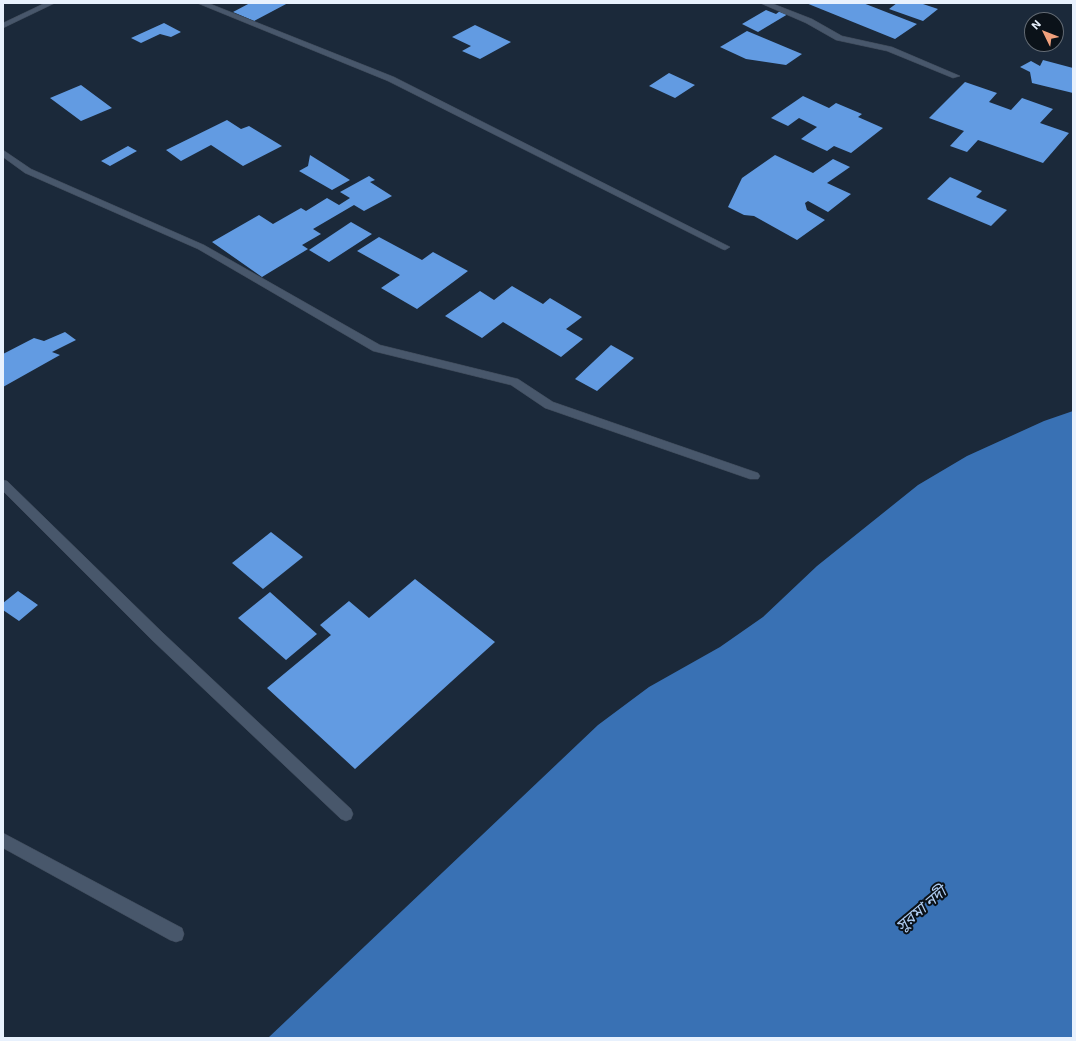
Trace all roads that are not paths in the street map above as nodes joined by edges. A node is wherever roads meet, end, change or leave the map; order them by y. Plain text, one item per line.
1 (51, 3) edge
2 (201, 3) edge
3 (764, 3) edge
4 (3, 26) edge
5 (956, 76) dead end
6 (3, 153) edge
7 (725, 247) dead end
8 (754, 476) dead end
9 (3, 484) edge
10 (346, 814) dead end
11 (3, 840) edge
12 (176, 934) dead end

1 - 4 street
2 - 7 street
3 - 5 street
6 - 8 street
9 - 10 street
11 - 12 street

